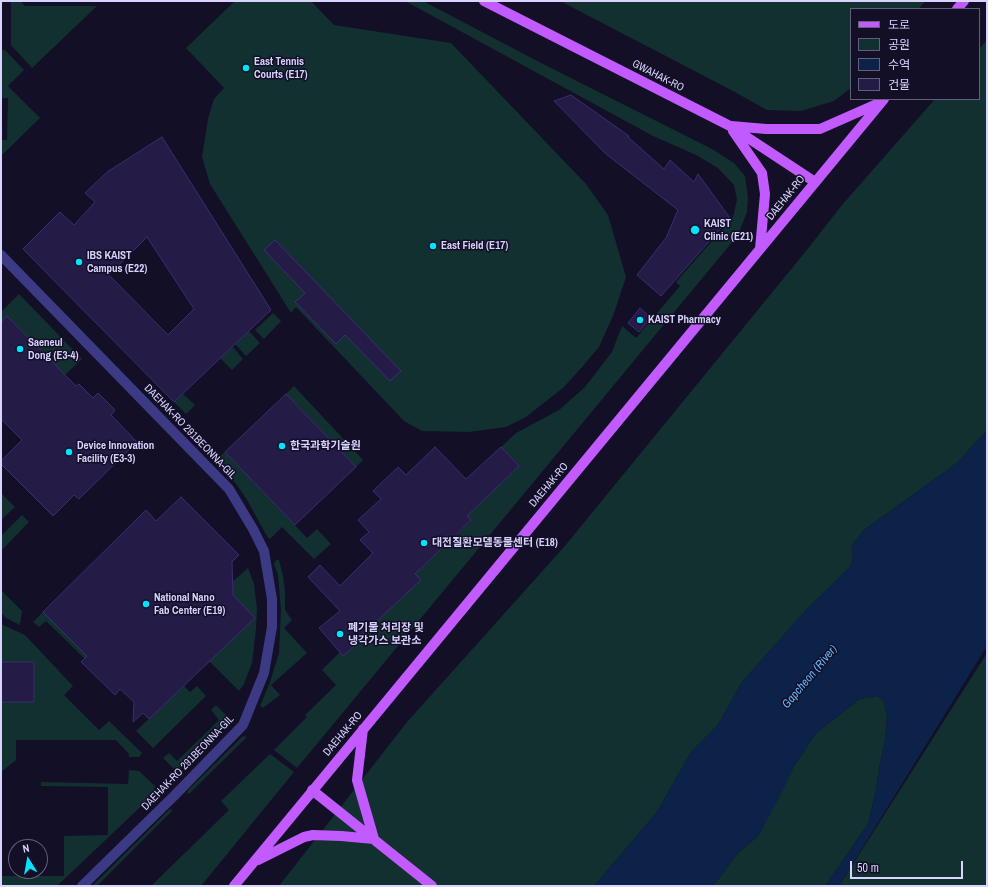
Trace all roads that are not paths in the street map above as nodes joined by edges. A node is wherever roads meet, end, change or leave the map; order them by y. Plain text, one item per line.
1 (484, 1) edge
2 (882, 100) edge
3 (730, 126) junction
4 (815, 182) junction
5 (760, 249) junction
6 (1, 255) edge
7 (363, 729) junction
8 (312, 790) junction
9 (374, 839) junction
10 (254, 861) junction
11 (82, 886) edge
12 (234, 886) edge
13 (432, 886) edge

1 - 3 main road, GWAHAK-RO
2 - 3 main road
2 - 4 main road, DAEHAK-RO
3 - 4 main road, GWAHAK-RO
3 - 5 main road
4 - 5 main road, DAEHAK-RO
5 - 7 main road, DAEHAK-RO
6 - 11 street, DAEHAK-RO 291BEONNA-GIL
7 - 8 main road, DAEHAK-RO
7 - 9 main road
8 - 9 main road
8 - 10 main road, DAEHAK-RO
9 - 10 main road
9 - 13 main road
10 - 12 main road, DAEHAK-RO

